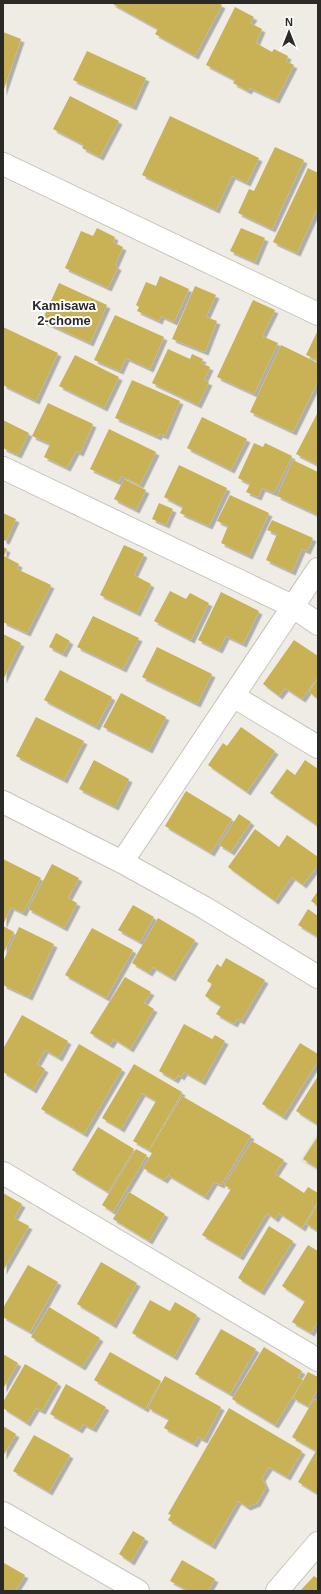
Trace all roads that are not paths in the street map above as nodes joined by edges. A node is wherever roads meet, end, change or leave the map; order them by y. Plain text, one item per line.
1 (3, 164) edge
2 (318, 314) edge
3 (3, 468) edge
4 (318, 569) edge
5 (292, 606) junction
6 (318, 624) edge
7 (233, 696) junction
8 (318, 747) edge
9 (3, 802) edge
10 (122, 862) junction
11 (318, 977) edge
12 (3, 1173) edge
13 (318, 1360) edge
14 (3, 1513) edge
15 (318, 1543) edge
16 (138, 1591) edge
17 (277, 1591) edge

1 - 2 street
3 - 5 street
4 - 5 street
5 - 6 street
5 - 7 street
7 - 8 street
7 - 10 street
9 - 10 street
10 - 11 street
12 - 13 street
14 - 16 street
15 - 17 street

